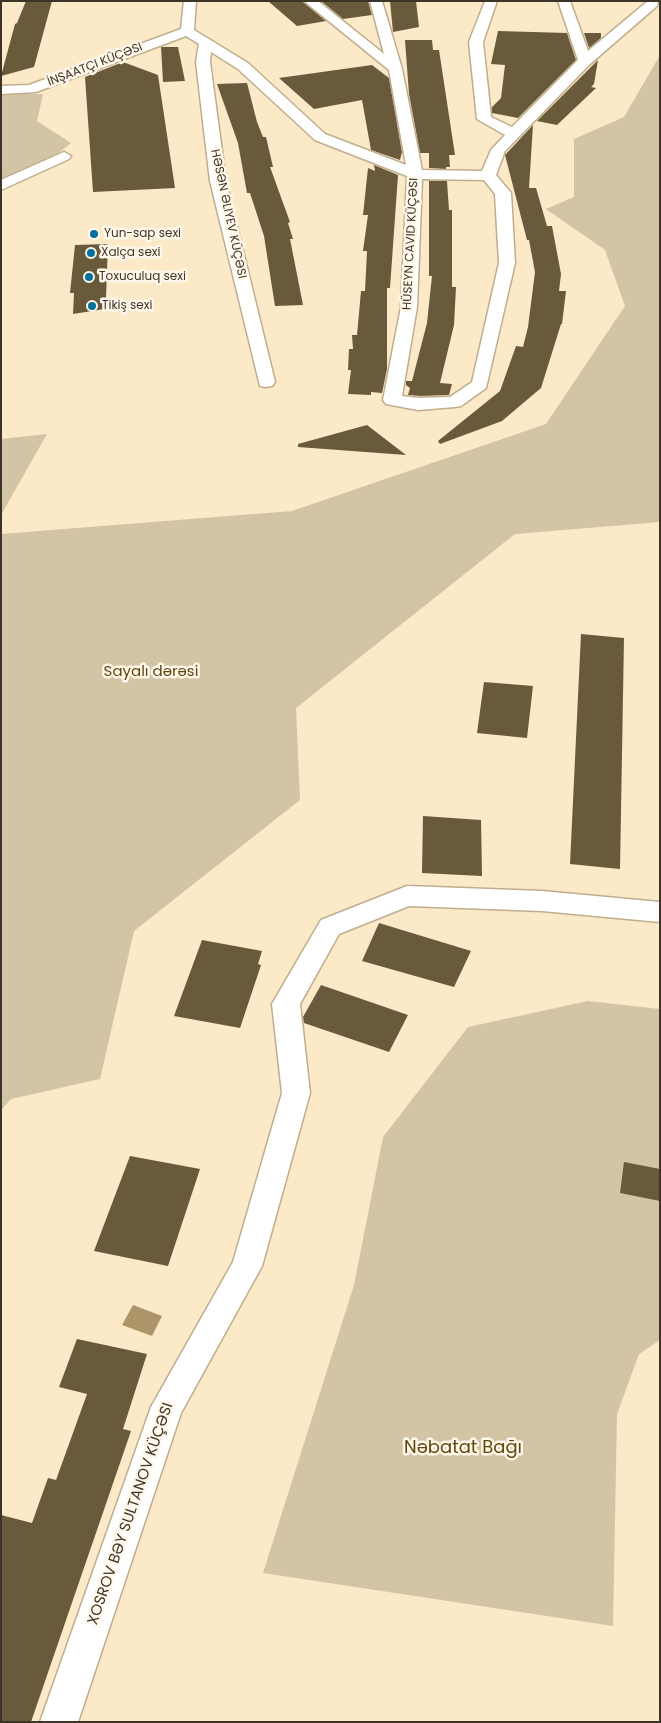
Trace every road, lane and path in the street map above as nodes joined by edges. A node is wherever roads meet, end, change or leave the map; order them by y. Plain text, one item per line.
1 (190, 1) edge
2 (310, 1) edge
3 (376, 1) edge
4 (491, 1) edge
5 (564, 1) edge
6 (654, 4) dead end
7 (187, 31) junction
8 (205, 44) junction
9 (585, 61) junction
10 (395, 69) junction
11 (1, 90) edge
12 (512, 133) junction
13 (64, 156) dead end
14 (415, 174) junction
15 (488, 176) junction
16 (1, 186) edge
17 (266, 382) dead end
18 (660, 912) edge
19 (58, 1722) edge

1 - 7 street
2 - 10 street
3 - 10 street, HÜSEYN CAVID KÜÇƏSI
4 - 12 street
5 - 9 street
6 - 9 street
7 - 8 street
7 - 11 street
8 - 14 street
8 - 17 street, HƏSƏN ƏLIYEV KÜÇƏSI
9 - 12 street
10 - 14 street, HÜSEYN CAVID KÜÇƏSI
12 - 15 street
13 - 16 street
14 - 15 street
14 - 15 street, HÜSEYN CAVID KÜÇƏSI
18 - 19 street, XOSROV BƏY SULTANOV KÜÇƏSI

